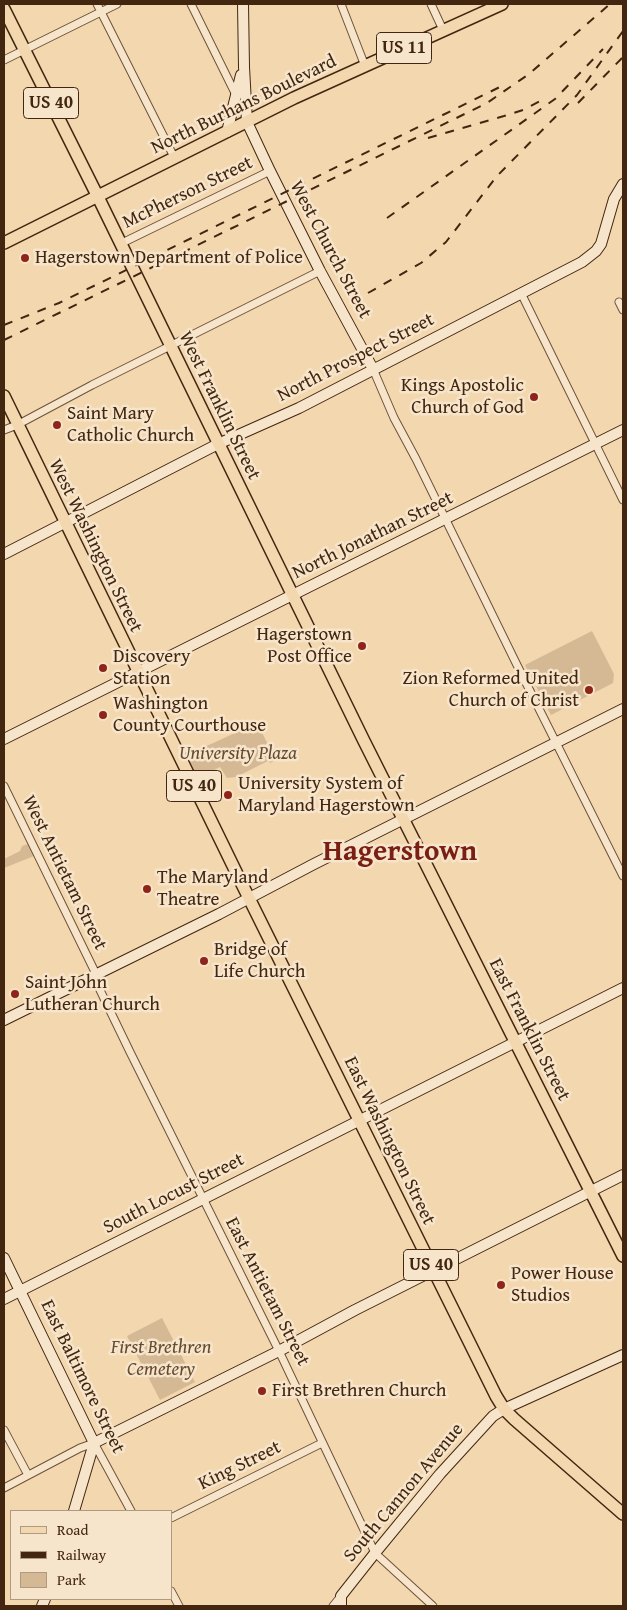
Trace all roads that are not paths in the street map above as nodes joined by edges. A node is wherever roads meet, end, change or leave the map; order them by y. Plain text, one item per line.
1 (98, 4) edge
2 (117, 4) edge
3 (191, 4) edge
4 (244, 4) edge
5 (341, 4) edge
6 (431, 4) edge
7 (502, 4) edge
8 (4, 12) edge
9 (102, 12) junction
10 (443, 30) junction
11 (24, 50) junction
12 (4, 60) edge
13 (365, 66) junction
14 (244, 67) junction
15 (236, 95) junction
16 (247, 122) junction
17 (227, 132) junction
18 (175, 158) junction
19 (270, 172) junction
20 (623, 184) edge
21 (98, 197) junction
22 (4, 243) edge
23 (120, 244) junction
24 (320, 271) junction
25 (521, 293) junction
26 (620, 302) dead end
27 (623, 310) edge
28 (171, 347) junction
29 (373, 368) junction
30 (4, 396) edge
31 (17, 425) junction
32 (4, 430) edge
33 (623, 430) edge
34 (218, 444) junction
35 (596, 444) junction
36 (623, 500) edge
37 (446, 519) junction
38 (64, 522) junction
39 (4, 554) edge
40 (293, 595) junction
41 (138, 673) junction
42 (623, 709) edge
43 (4, 738) edge
44 (556, 742) junction
45 (4, 786) edge
46 (403, 819) junction
47 (623, 876) edge
48 (249, 899) junction
49 (96, 974) junction
50 (623, 988) edge
51 (4, 1020) edge
52 (515, 1042) junction
53 (360, 1121) junction
54 (623, 1175) edge
55 (590, 1191) junction
56 (202, 1200) junction
57 (623, 1256) edge
58 (4, 1258) edge
59 (434, 1271) junction
60 (21, 1291) junction
61 (4, 1299) edge
62 (279, 1351) junction
63 (623, 1355) edge
64 (504, 1409) junction
65 (4, 1430) edge
66 (94, 1443) junction
67 (322, 1443) junction
68 (28, 1475) junction
69 (4, 1488) edge
70 (74, 1510) edge
71 (130, 1510) edge
72 (623, 1514) edge
73 (172, 1518) edge
74 (375, 1553) junction
75 (172, 1593) edge
76 (340, 1601) edge
77 (179, 1606) edge
78 (333, 1606) edge
79 (433, 1606) edge

1 - 9 street
2 - 9 street
3 - 15 street
4 - 14 main road
5 - 13 street
6 - 10 street
7 - 10 main road, North Burhans Boulevard / US 11
8 - 11 main road, West Franklin Street / US 40
9 - 11 street
9 - 18 street
10 - 13 main road, North Burhans Boulevard / US 11
11 - 12 street
11 - 21 main road, West Franklin Street / US 40
13 - 16 main road, North Burhans Boulevard / US 11
14 - 15 main road
14 - 16 main road
15 - 17 main road
16 - 17 main road, North Burhans Boulevard / US 11
16 - 19 main road, West Church Street
17 - 18 main road, North Burhans Boulevard / US 11
18 - 21 main road, North Burhans Boulevard / US 11
19 - 23 street, McPherson Street
19 - 24 main road, West Church Street
20 - 25 main road, North Prospect Street
21 - 22 main road, North Burhans Boulevard / US 11
21 - 23 main road, West Franklin Street / US 40
23 - 28 main road, West Franklin Street / US 40
24 - 28 street
24 - 29 main road, West Church Street
25 - 29 main road, North Prospect Street
25 - 35 street
26 - 27 street
28 - 31 street
28 - 34 main road, West Franklin Street / US 40
29 - 34 main road, North Prospect Street
29 - 37 street, West Church Street
30 - 31 main road, West Washington Street / US 40
31 - 32 street
31 - 38 main road, West Washington Street / US 40
33 - 35 main road, North Jonathan Street
34 - 38 main road, North Prospect Street
34 - 40 main road, West Franklin Street / US 40
35 - 36 street
35 - 37 main road, North Jonathan Street
37 - 40 main road, North Jonathan Street
37 - 44 street, West Church Street
38 - 39 main road, North Prospect Street
38 - 41 main road, West Washington Street / US 40
40 - 41 main road, North Jonathan Street
40 - 46 main road, West Franklin Street / US 40
41 - 43 main road, North Jonathan Street
41 - 48 main road, West Washington Street / US 40
42 - 44 main road
44 - 46 main road
44 - 47 street, West Church Street
45 - 49 street, West Antietam Street
46 - 48 main road
46 - 52 main road, East Franklin Street / US 40
48 - 49 main road
48 - 53 main road, East Washington Street / US 40
49 - 51 main road
49 - 56 street, East Antietam Street
50 - 52 main road, South Locust Street
52 - 53 main road, South Locust Street
52 - 55 main road, East Franklin Street / US 40
53 - 56 main road, South Locust Street
53 - 59 main road, East Washington Street / US 40
54 - 55 main road
55 - 57 main road, East Franklin Street / US 40
55 - 59 main road
56 - 60 main road, South Locust Street
56 - 62 street, East Antietam Street
58 - 60 main road, East Baltimore Street
59 - 62 main road
59 - 64 main road, East Washington Street / US 40
60 - 61 main road, South Locust Street
60 - 66 main road, East Baltimore Street
62 - 66 main road
62 - 67 street, East Antietam Street
63 - 64 main road, South Cannon Avenue
64 - 72 main road, East Washington Street / US 40
64 - 74 main road, South Cannon Avenue
65 - 68 street
66 - 68 street
66 - 70 main road
66 - 71 street, East Baltimore Street
67 - 73 street, King Street
67 - 74 street, East Antietam Street
68 - 69 street
74 - 76 main road, South Cannon Avenue
74 - 79 street, East Antietam Street
75 - 77 street
76 - 78 street

